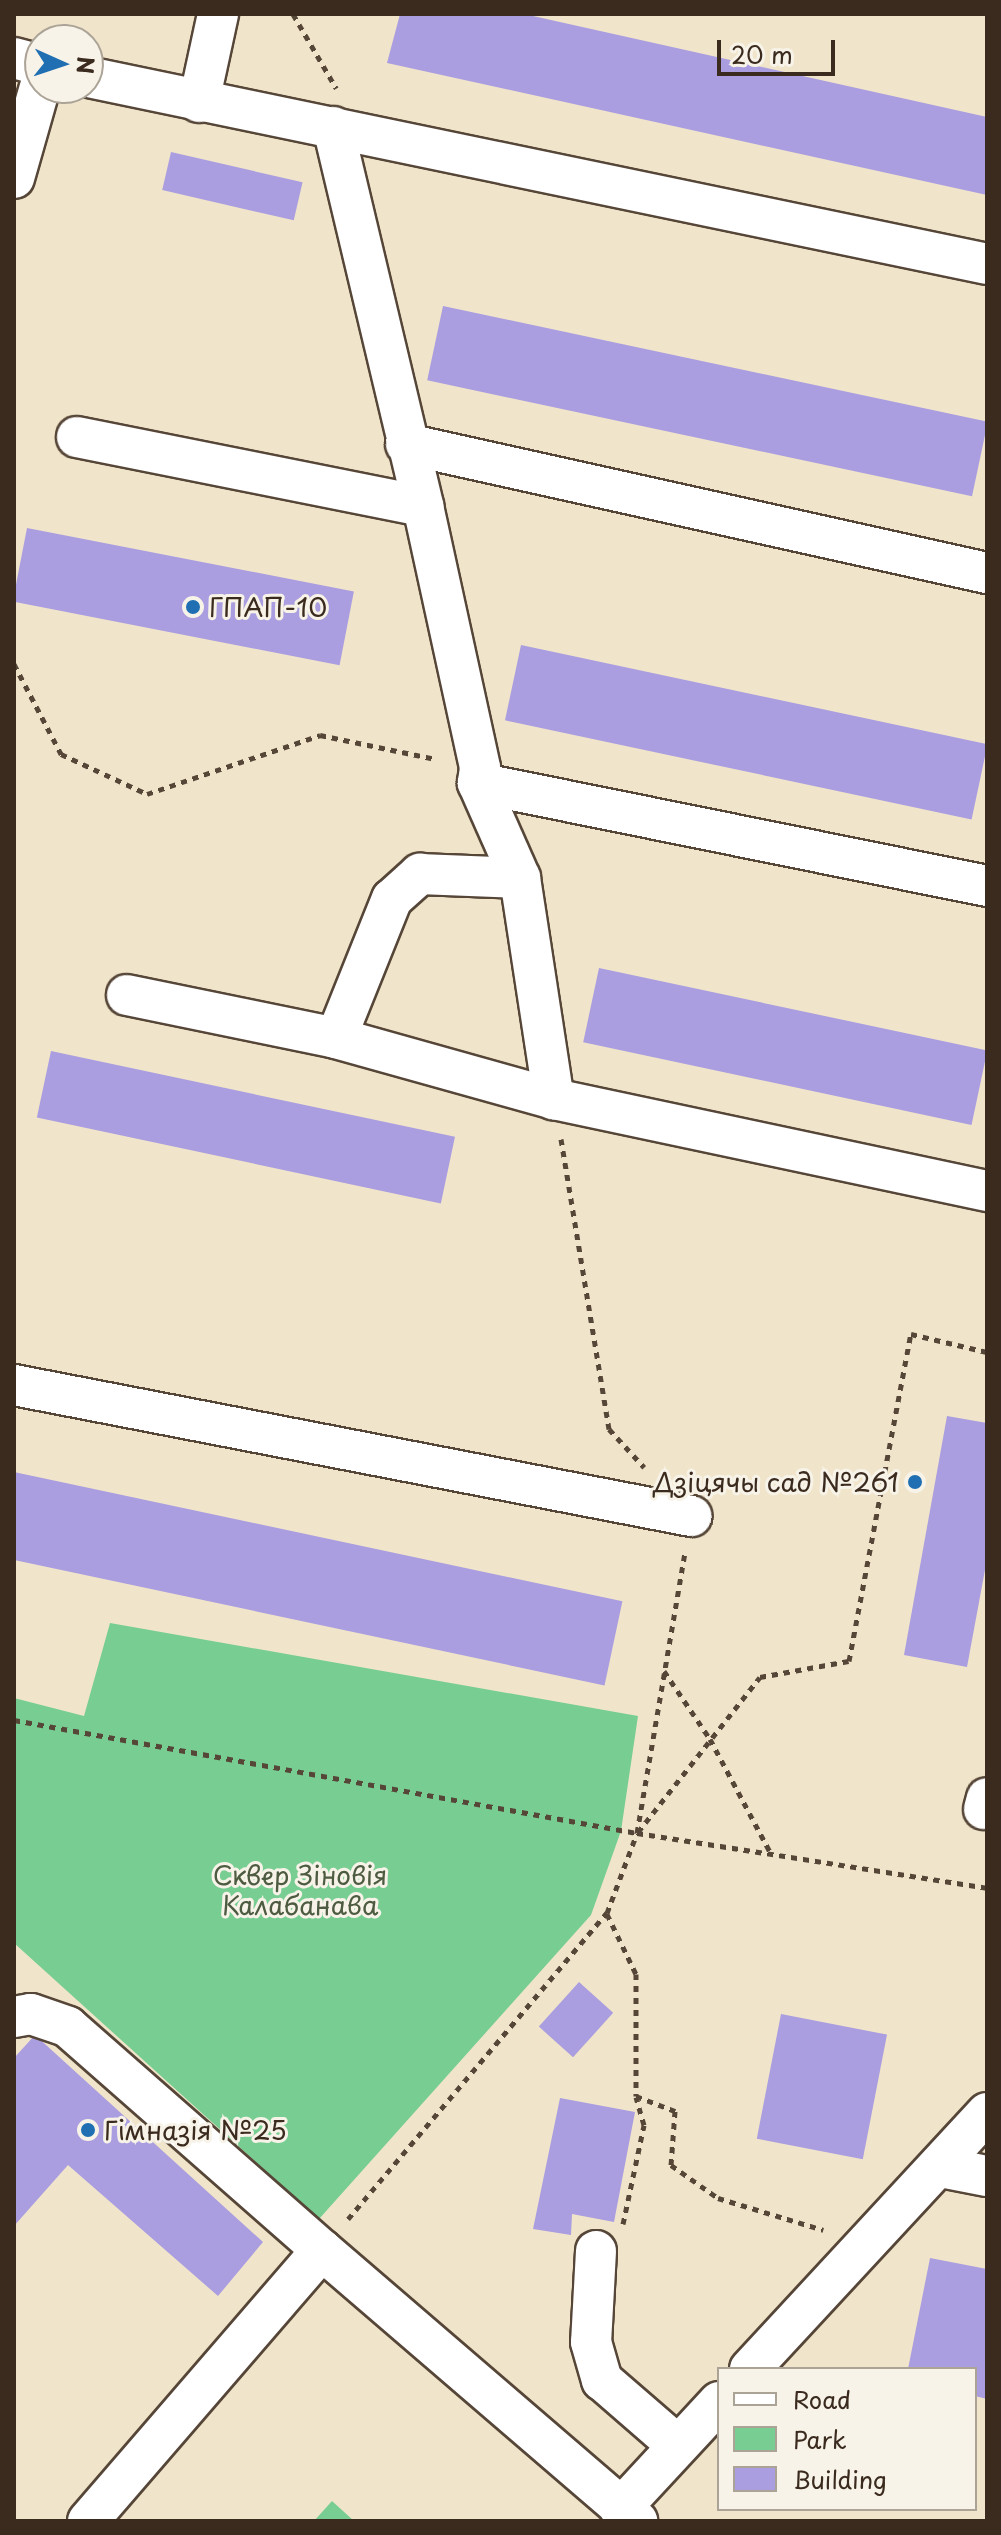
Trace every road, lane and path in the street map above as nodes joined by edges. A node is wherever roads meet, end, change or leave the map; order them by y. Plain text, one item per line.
1 (218, 14) edge
2 (293, 14) edge
3 (104, 81) edge
4 (199, 102) junction
5 (35, 104) edge
6 (349, 132) junction
7 (14, 178) edge
8 (987, 264) edge
9 (77, 437) dead end
10 (406, 444) junction
11 (423, 506) junction
12 (987, 573) edge
13 (14, 664) edge
14 (479, 776) junction
15 (520, 878) junction
16 (987, 886) edge
17 (127, 995) dead end
18 (336, 1038) junction
19 (554, 1099) junction
20 (987, 1191) edge
21 (987, 1352) edge
22 (14, 1385) edge
23 (650, 1473) dead end
24 (691, 1516) joint
25 (664, 1671) junction
26 (14, 1720) edge
27 (710, 1739) junction
28 (637, 1833) junction
29 (770, 1853) junction
30 (987, 1888) edge
31 (607, 1913) junction
32 (14, 2017) edge
33 (636, 2096) junction
34 (987, 2113) edge
35 (941, 2167) junction
36 (987, 2176) edge
37 (870, 2244) junction
38 (322, 2250) junction
39 (596, 2251) joint
40 (752, 2367) edge
41 (717, 2404) edge
42 (677, 2445) junction
43 (628, 2515) edge
44 (88, 2521) edge

1 - 4 lane
2 - 6 path
3 - 4 lane
4 - 6 lane
5 - 7 lane
6 - 8 lane
6 - 10 lane
9 - 11 lane
10 - 11 lane
10 - 12 lane
11 - 14 lane
13 - 14 path
14 - 15 lane
14 - 16 lane
15 - 18 lane
15 - 19 lane
17 - 18 lane
18 - 19 lane
19 - 20 lane
19 - 23 path
21 - 27 path
22 - 24 lane
24 - 25 path
25 - 27 path
25 - 28 path
26 - 28 path
27 - 28 path
27 - 29 path
28 - 29 path
28 - 31 path
29 - 30 path
31 - 33 path
31 - 38 path
32 - 38 lane
33 - 37 path
33 - 39 path
34 - 35 lane
35 - 36 lane
35 - 37 lane
37 - 40 lane
38 - 43 lane
38 - 44 lane
39 - 42 lane
41 - 42 lane
42 - 43 lane

